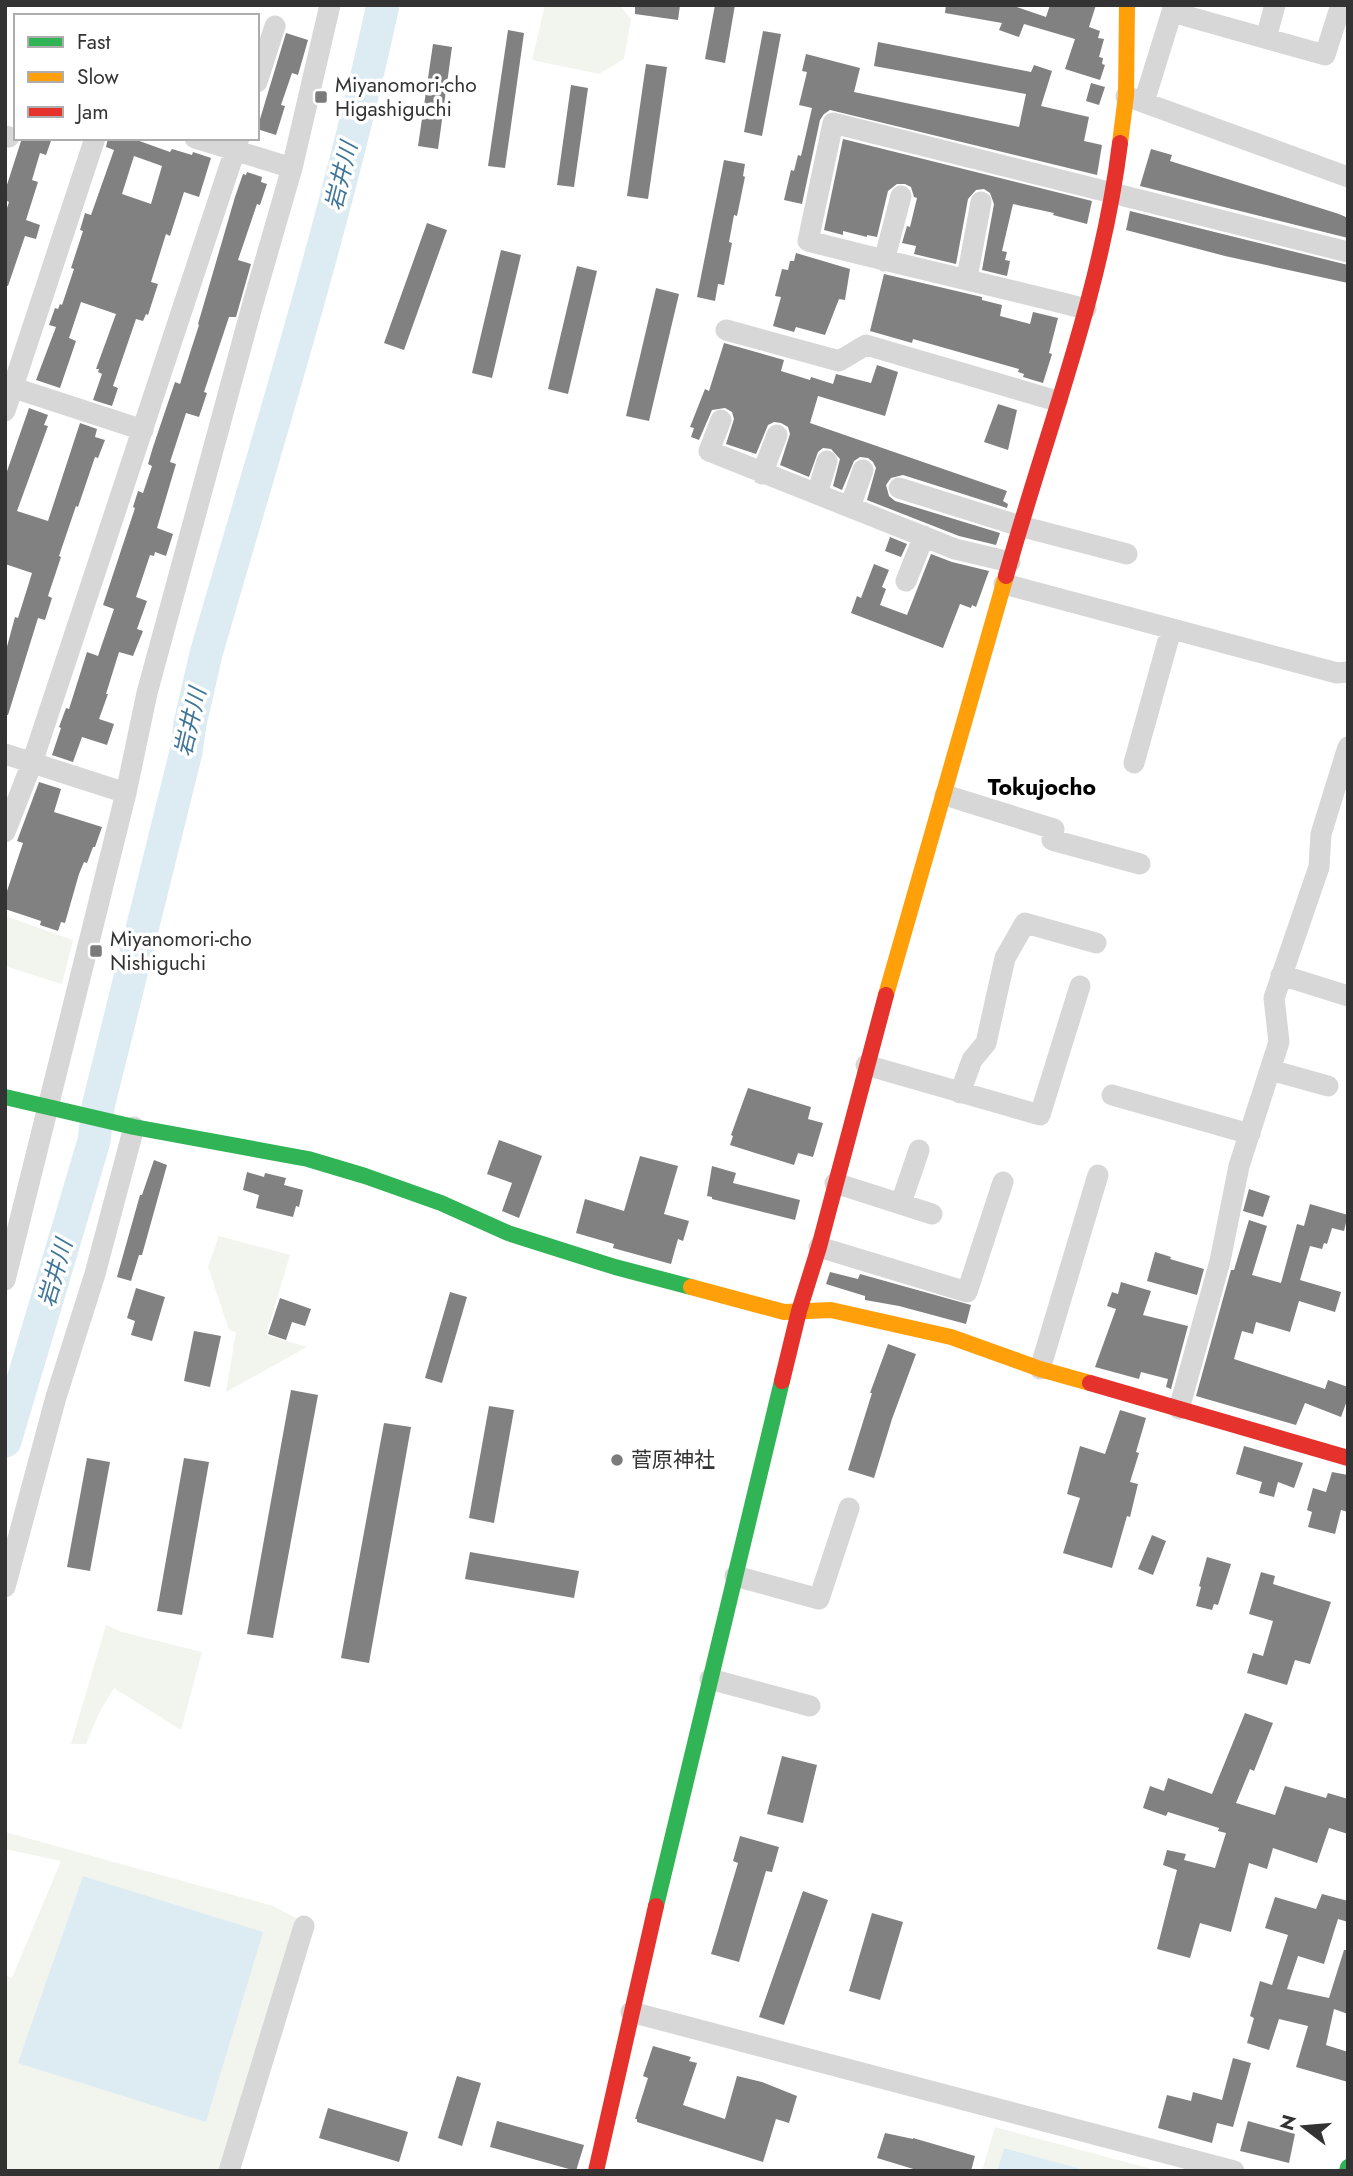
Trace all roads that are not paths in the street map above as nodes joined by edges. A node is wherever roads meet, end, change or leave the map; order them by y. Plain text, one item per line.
1 (330, 5) edge
2 (1127, 5) edge
3 (1275, 5) edge
4 (1341, 5) edge
5 (1173, 9) edge
6 (275, 26) dead end
7 (1266, 38) junction
8 (259, 76) edge
9 (1135, 99) junction
10 (94, 140) edge
11 (207, 140) edge
12 (237, 145) edge
13 (292, 168) junction
14 (1348, 177) edge
15 (1114, 194) junction
16 (901, 196) dead end
17 (981, 202) dead end
18 (1348, 252) edge
19 (884, 261) junction
20 (967, 278) junction
21 (1086, 309) junction
22 (726, 330) dead end
23 (9, 386) edge
24 (1057, 401) junction
25 (5, 411) edge
26 (721, 420) dead end
27 (143, 430) junction
28 (778, 435) dead end
29 (827, 461) dead end
30 (863, 470) dead end
31 (762, 474) junction
32 (899, 488) dead end
33 (817, 494) junction
34 (850, 507) junction
35 (1020, 526) junction
36 (924, 536) junction
37 (1127, 554) dead end
38 (1010, 562) junction
39 (906, 581) dead end
40 (1004, 584) junction
41 (1171, 630) junction
42 (1348, 672) edge
43 (1348, 747) edge
44 (5, 754) edge
45 (33, 763) junction
46 (1134, 763) dead end
47 (126, 793) junction
48 (945, 795) junction
49 (5, 832) edge
50 (1140, 864) dead end
51 (1096, 943) dead end
52 (1281, 975) junction
53 (1080, 986) dead end
54 (1348, 996) edge
55 (866, 1065) junction
56 (1270, 1070) junction
57 (1328, 1086) dead end
58 (960, 1093) junction
59 (1112, 1095) dead end
60 (5, 1097) edge
61 (55, 1109) junction
62 (129, 1126) junction
63 (1250, 1134) junction
64 (919, 1150) dead end
65 (1098, 1175) dead end
66 (1003, 1182) dead end
67 (835, 1183) junction
68 (901, 1203) junction
69 (932, 1214) dead end
70 (819, 1247) junction
71 (5, 1280) edge
72 (799, 1311) junction
73 (1040, 1369) junction
74 (1179, 1409) junction
75 (1348, 1458) edge
76 (849, 1508) dead end
77 (735, 1576) junction
78 (5, 1587) edge
79 (710, 1679) junction
80 (810, 1706) dead end
81 (304, 1926) dead end
82 (631, 2012) junction
83 (229, 2171) edge
84 (596, 2171) edge
85 (1234, 2171) edge

1 - 13 street
2 - 9 street
3 - 7 street
4 - 7 street
5 - 7 street
5 - 9 street
6 - 8 street
9 - 14 street
9 - 15 street
10 - 23 street
11 - 12 street
12 - 13 street
12 - 27 street
13 - 47 street
15 - 18 street
15 - 19 street
15 - 21 street
16 - 19 street
17 - 20 street
19 - 20 street
20 - 21 street
21 - 24 street
22 - 24 street
23 - 25 street
23 - 27 street
24 - 35 street
26 - 31 street
27 - 45 street
28 - 31 street
29 - 33 street
30 - 34 street
31 - 33 street
32 - 35 street
33 - 34 street
34 - 36 street
35 - 37 street
35 - 38 street
36 - 38 street
36 - 39 street
38 - 40 street
40 - 41 street
40 - 48 street
41 - 42 street
41 - 46 street
43 - 52 street
44 - 45 street
45 - 47 street
45 - 49 street
47 - 61 street
48 - 50 street
48 - 55 street
51 - 58 street
52 - 54 street
52 - 56 street
53 - 58 street
55 - 58 street
55 - 67 street
56 - 57 street
56 - 63 street
59 - 63 street
60 - 61 street
61 - 62 street
61 - 71 street
62 - 72 street
62 - 78 street
63 - 74 street
64 - 68 street
65 - 73 street
66 - 70 street
67 - 68 street
67 - 70 street
68 - 69 street
70 - 72 street
72 - 73 street
72 - 77 street
73 - 74 street
74 - 75 street
76 - 77 street
77 - 79 street
79 - 80 street
79 - 82 street
81 - 83 street
82 - 84 street
82 - 85 street

